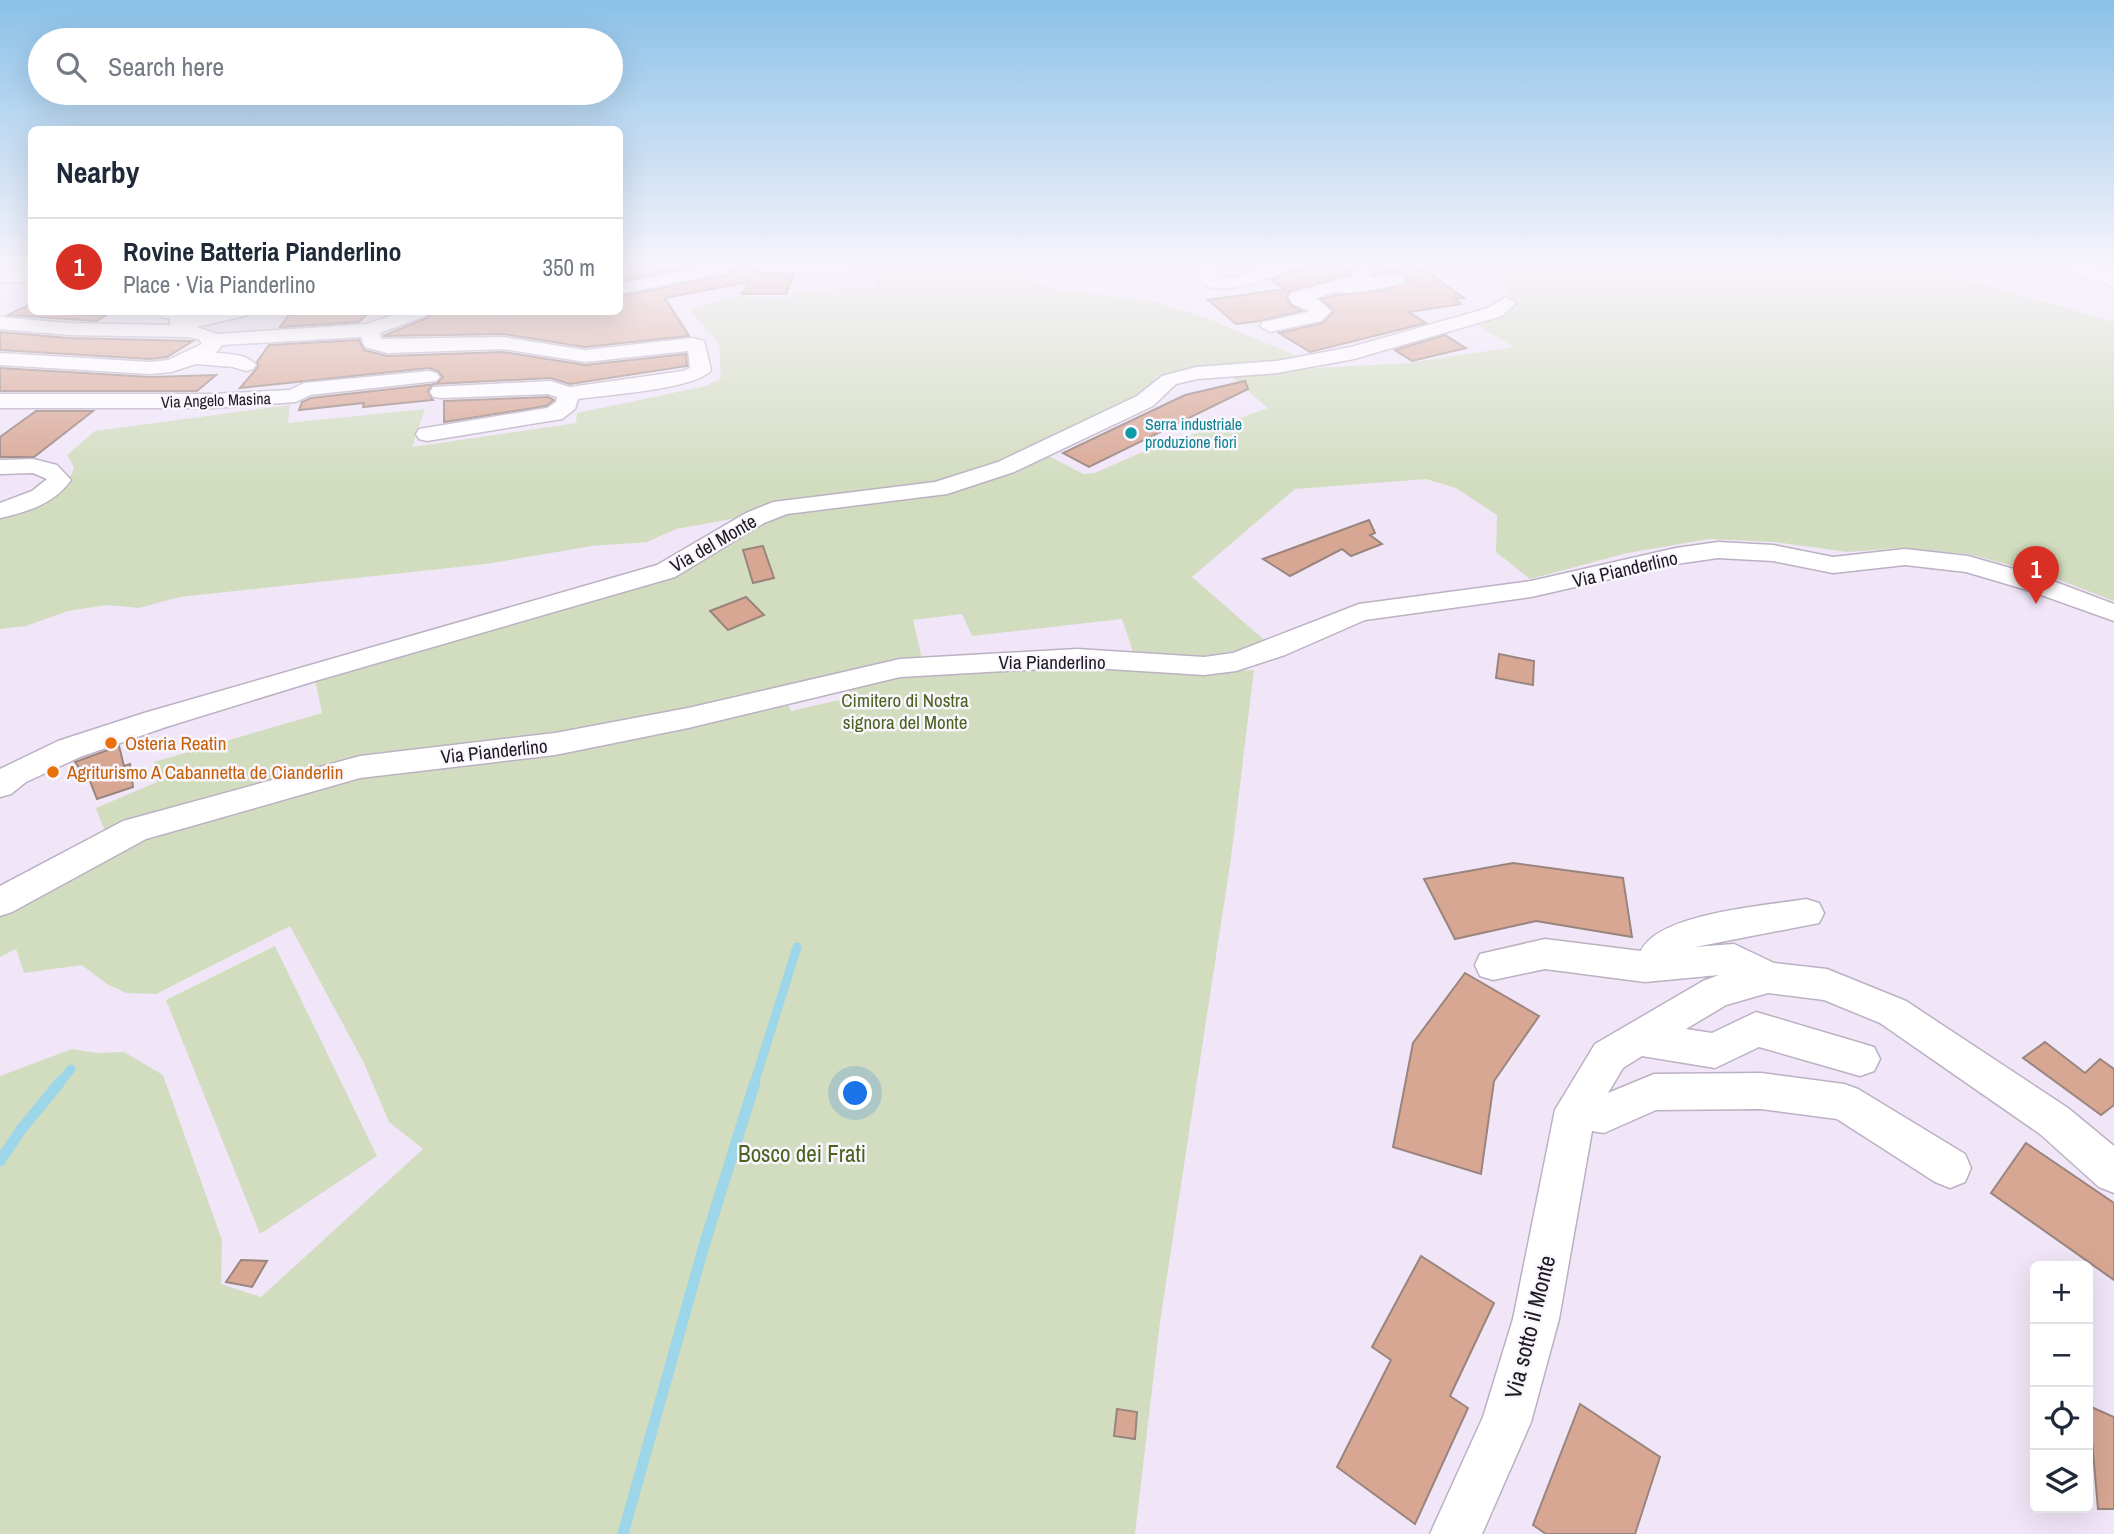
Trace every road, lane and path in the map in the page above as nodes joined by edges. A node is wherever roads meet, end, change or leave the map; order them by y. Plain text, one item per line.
1 (234, 339) edge
2 (371, 339) edge
3 (1404, 339) edge
4 (212, 340) joint
5 (194, 358) junction
6 (0, 359) edge
7 (246, 365) dead end
8 (568, 394) junction
9 (0, 401) edge
10 (427, 434) dead end
11 (0, 467) edge
12 (0, 512) edge
13 (2114, 613) edge
14 (0, 786) edge
15 (0, 902) edge
16 (1806, 913) dead end
17 (1493, 965) dead end
18 (1656, 966) junction
19 (1768, 978) junction
20 (1639, 1039) junction
21 (1860, 1059) dead end
22 (1575, 1111) junction
23 (1950, 1168) dead end
24 (2114, 1172) edge
25 (1456, 1534) edge

1 - 4 street
2 - 8 street, Via Angelo Masina
3 - 14 street, Via del Monte
4 - 5 street
5 - 6 street
5 - 7 street
8 - 9 street, Via Angelo Masina
8 - 10 street
11 - 12 street
13 - 15 street, Via Pianderlino
16 - 18 street
17 - 18 street, Via sotto il Monte
18 - 19 street, Via sotto il Monte
19 - 20 street, Via sotto il Monte
19 - 24 street, Via sotto il Monte
20 - 21 street
20 - 22 street, Via sotto il Monte
22 - 23 street
22 - 25 street, Via sotto il Monte

